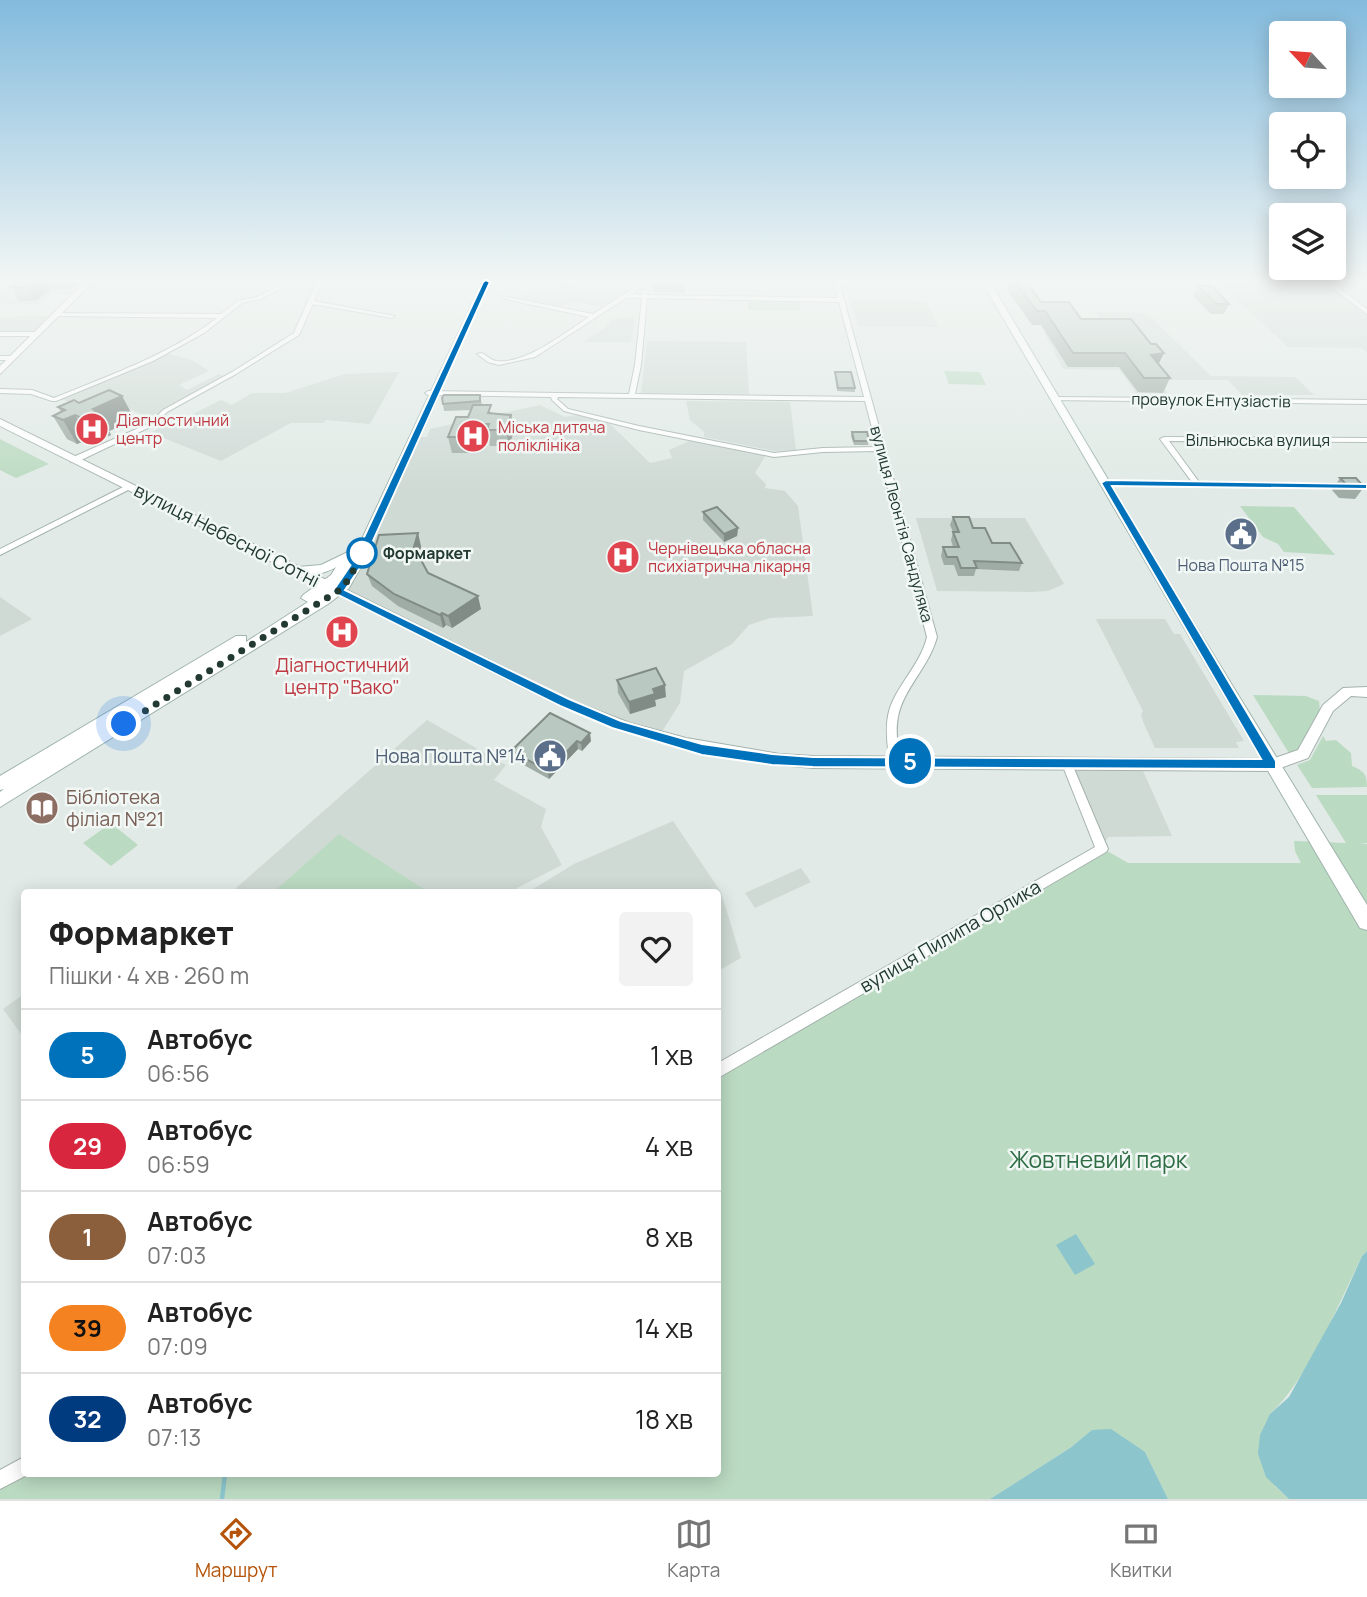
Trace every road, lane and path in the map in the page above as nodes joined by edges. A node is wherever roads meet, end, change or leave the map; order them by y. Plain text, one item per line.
1 (19, 352) edge
2 (167, 352) edge
3 (268, 352) edge
4 (450, 352) edge
5 (452, 352) edge
6 (539, 352) edge
7 (639, 352) edge
8 (855, 352) edge
9 (1027, 352) edge
10 (480, 354) dead end
11 (0, 358) edge
12 (13, 358) junction
13 (0, 372) edge
14 (0, 391) edge
15 (432, 393) junction
16 (555, 395) junction
17 (632, 395) junction
18 (868, 399) junction
19 (1055, 399) junction
20 (1367, 402) edge
21 (0, 422) edge
22 (1367, 440) edge
23 (881, 449) junction
24 (74, 460) junction
25 (1106, 483) junction
26 (1197, 484) junction
27 (1367, 486) edge
28 (130, 487) junction
29 (0, 552) edge
30 (352, 552) junction
31 (298, 571) junction
32 (333, 588) junction
33 (1367, 692) edge
34 (894, 761) junction
35 (1067, 764) junction
36 (1272, 765) junction
37 (0, 784) edge
38 (0, 800) edge
39 (1367, 922) edge
40 (721, 1069) edge
41 (21, 1468) edge
42 (0, 1479) edge

1 - 12 street
2 - 14 street
3 - 24 street
4 - 15 main road
5 - 15 main road
6 - 10 street
7 - 17 street
8 - 18 street, вулиця Леонтія Сандуляка
9 - 19 main road
11 - 12 street
12 - 13 street
15 - 16 street
15 - 30 main road
15 - 32 main road
16 - 17 street
16 - 23 street
17 - 18 street
18 - 23 street, вулиця Леонтія Сандуляка
19 - 20 street, провулок Ентузіастів
19 - 25 main road
21 - 24 street, вулиця Небесної Сотні
22 - 26 street, Вільнюська вулиця
23 - 34 street, вулиця Леонтія Сандуляка
24 - 28 street, вулиця Небесної Сотні
25 - 26 street
25 - 36 main road
26 - 27 street
28 - 29 street
28 - 31 street, вулиця Небесної Сотні
30 - 31 main road
30 - 32 main road
31 - 32 street, вулиця Небесної Сотні
32 - 34 street, вулиця Небесної Сотні
32 - 37 main road
32 - 38 main road
33 - 36 street
34 - 35 street, вулиця Небесної Сотні
35 - 36 street, вулиця Небесної Сотні
35 - 40 street, вулиця Пилипа Орлика
36 - 39 main road
41 - 42 street

